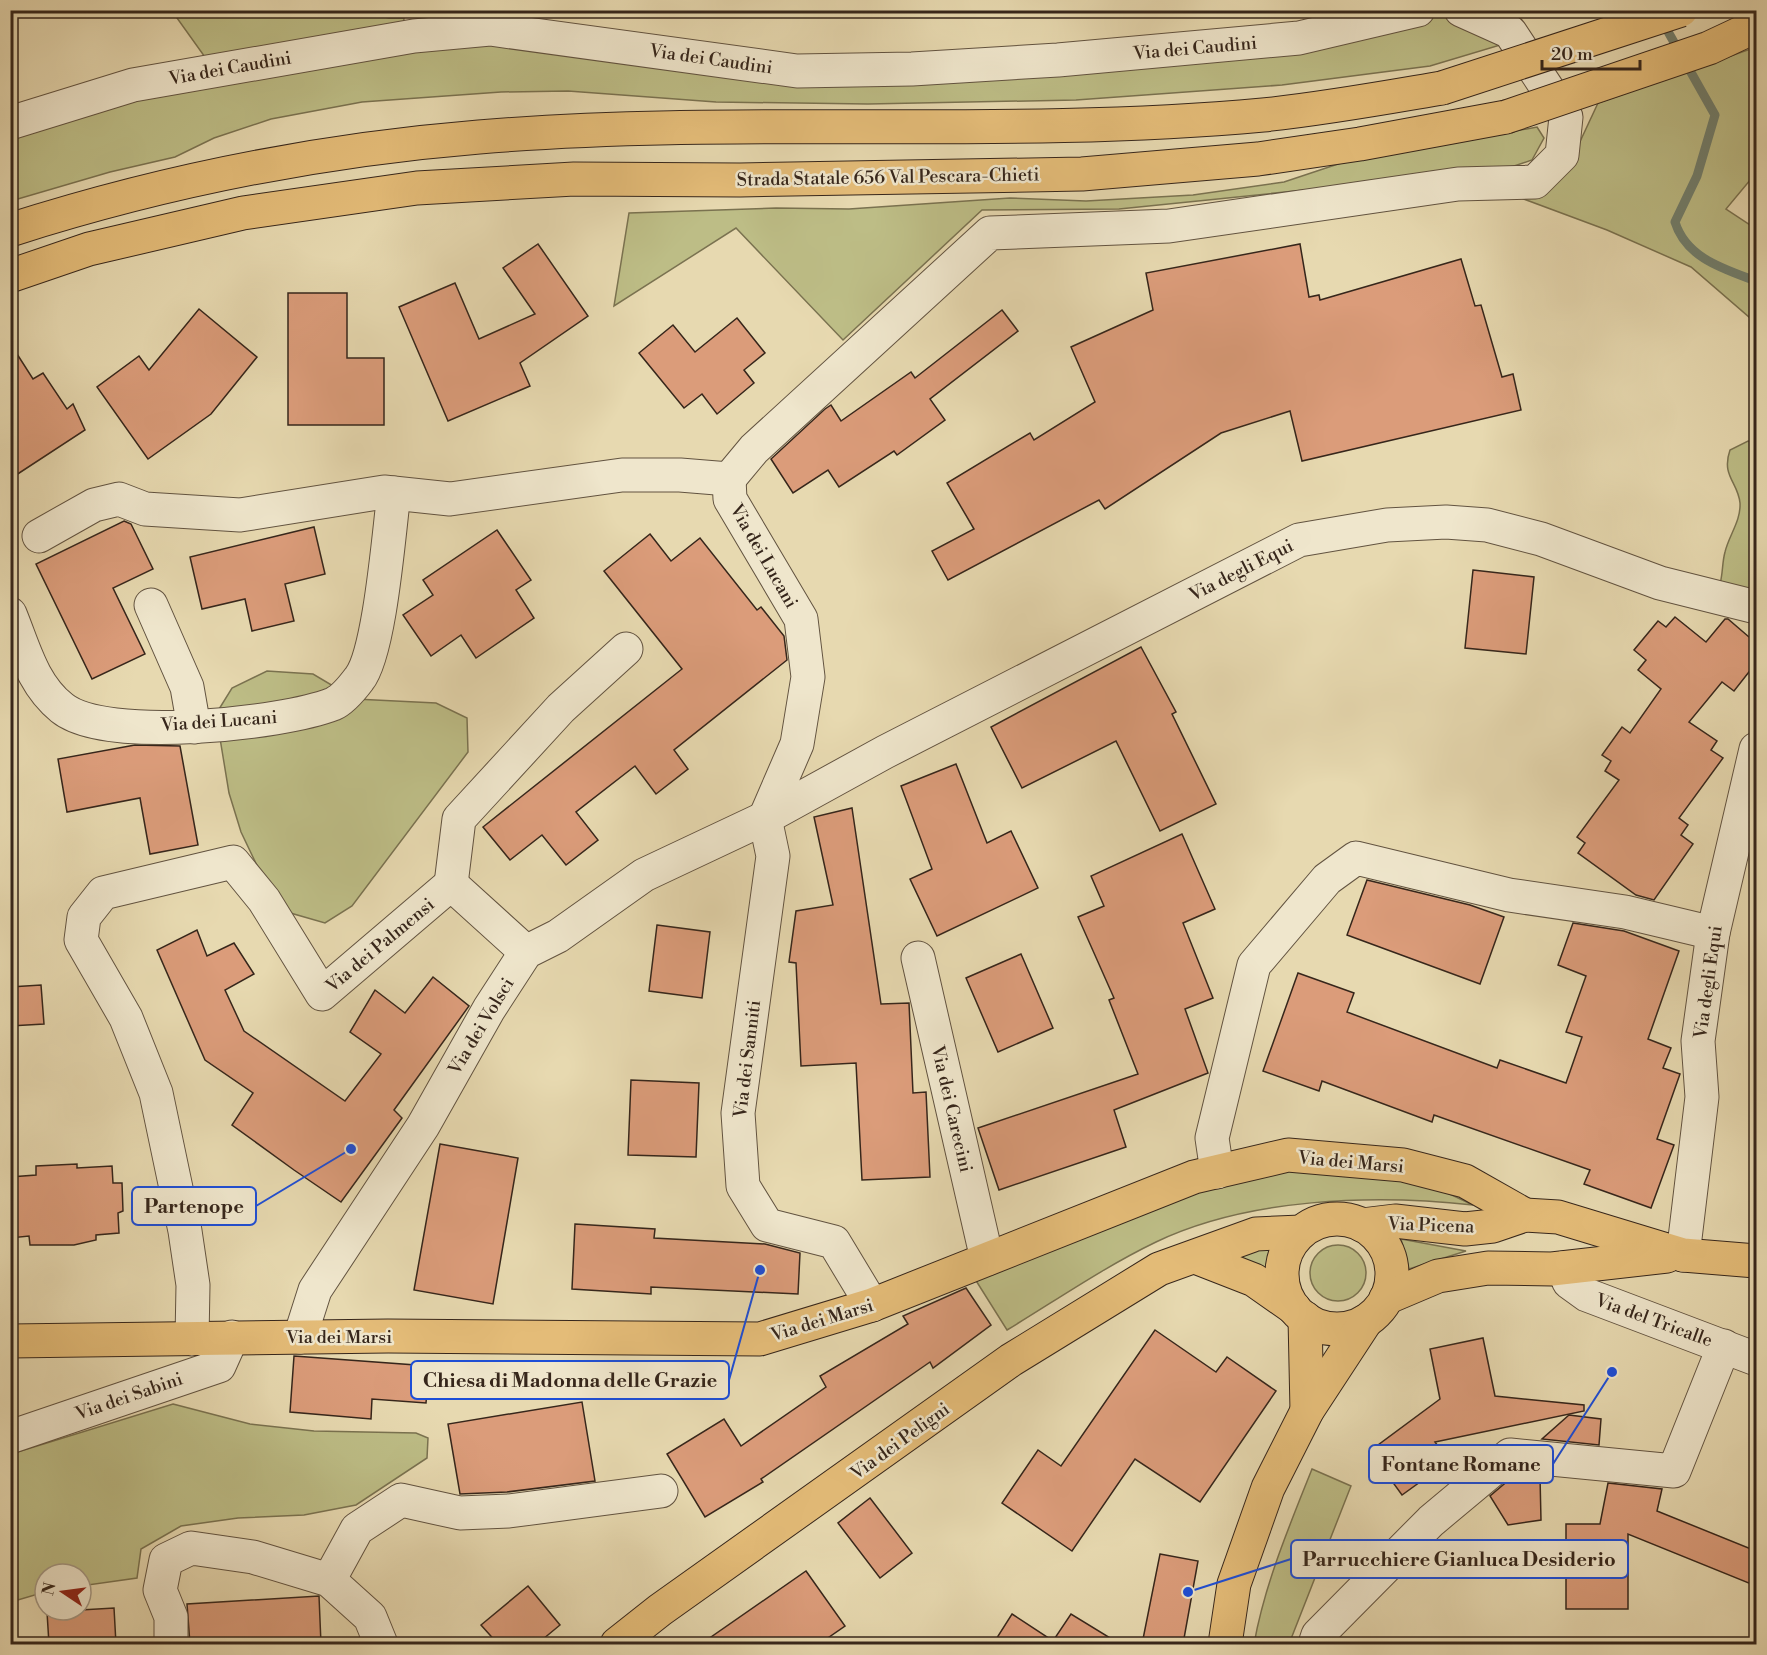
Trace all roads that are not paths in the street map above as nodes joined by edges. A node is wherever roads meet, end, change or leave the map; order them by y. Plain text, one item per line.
1 (1418, 10) edge
2 (1461, 10) edge
3 (1681, 10) edge
4 (415, 23) edge
5 (1311, 23) edge
6 (1756, 26) edge
7 (10, 123) edge
8 (10, 230) edge
9 (10, 276) edge
10 (729, 479) junction
11 (394, 493) junction
12 (39, 536) dead end
13 (151, 605) dead end
14 (1756, 607) edge
15 (10, 614) edge
16 (626, 649) dead end
17 (194, 727) junction
18 (1756, 749) edge
19 (765, 818) junction
20 (451, 884) junction
21 (1713, 933) junction
22 (526, 952) junction
23 (918, 958) dead end
24 (1217, 1172) junction
25 (1525, 1215) junction
26 (1569, 1222) junction
27 (1362, 1225) junction
28 (1301, 1232) junction
29 (1683, 1254) junction
30 (1195, 1257) junction
31 (987, 1259) junction
32 (1756, 1261) edge
33 (1563, 1268) junction
34 (872, 1305) junction
35 (1376, 1309) junction
36 (1300, 1313) junction
37 (232, 1337) junction
38 (300, 1337) junction
39 (192, 1339) junction
40 (10, 1341) edge
41 (1724, 1346) junction
42 (1756, 1359) edge
43 (1306, 1411) junction
44 (10, 1437) edge
45 (661, 1491) dead end
46 (329, 1580) junction
47 (171, 1644) edge
48 (381, 1644) edge
49 (617, 1644) edge
50 (1225, 1644) edge
51 (1314, 1644) edge

1 - 5 street, Via dei Caudini
2 - 10 street
3 - 8 main road, bridge
4 - 5 street, Via dei Caudini
4 - 7 street, Via dei Caudini
6 - 9 main road, Strada Statale 656 Val Pescara-Chieti, bridge
10 - 11 street, Via dei Lucani
10 - 19 street, Via dei Lucani
11 - 12 street, Via dei Lucani
11 - 17 street, Via dei Lucani
13 - 17 street
14 - 19 street, Via degli Equi
15 - 17 street, Via dei Lucani
16 - 20 street
18 - 21 street, Via degli Equi
19 - 22 street
19 - 34 street, Via dei Sanniti
20 - 22 street, Via dei Palmensi
20 - 39 street, Via dei Palmensi
21 - 24 street
21 - 29 street, Via degli Equi
22 - 38 street, Via dei Volsci
23 - 31 street, Via dei Carecini
24 - 25 main road, Via dei Marsi
24 - 31 main road, Via dei Marsi
25 - 26 main road, Via Picena
25 - 27 main road, Via Picena
26 - 29 main road, Via Picena
26 - 33 main road
27 - 28 main road
27 - 35 main road
28 - 30 main road, Via dei Peligni
28 - 36 main road
29 - 32 main road, Via Picena
29 - 33 main road, Via Picena
30 - 36 main road
30 - 49 main road, Via dei Peligni
31 - 34 main road, Via dei Marsi
33 - 35 main road, Via Picena
33 - 41 street, Via del Tricalle
34 - 38 main road, Via dei Marsi
35 - 36 main road
35 - 43 main road
36 - 43 main road
37 - 38 main road, Via dei Marsi
37 - 39 main road, Via dei Marsi
37 - 44 street, Via dei Sabini
39 - 40 main road, Via dei Marsi
41 - 42 street, Via del Tricalle
41 - 51 street
43 - 50 main road
45 - 46 street
46 - 47 street
46 - 48 street

